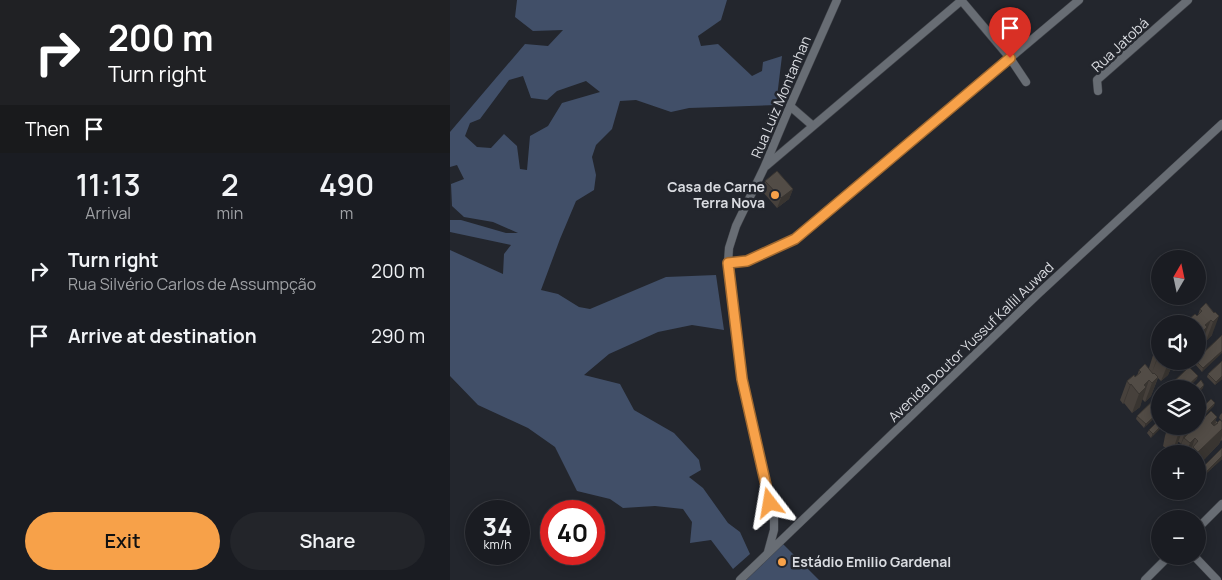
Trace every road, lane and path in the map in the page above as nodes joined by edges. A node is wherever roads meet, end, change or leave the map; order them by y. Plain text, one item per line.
1 (837, 0) edge
2 (961, 0) edge
3 (1079, 0) edge
4 (1188, 0) edge
5 (1010, 58) junction
6 (1026, 82) dead end
7 (1098, 91) dead end
8 (790, 106) junction
9 (1222, 124) edge
10 (813, 126) junction
11 (764, 168) junction
12 (728, 263) junction
13 (1222, 504) edge
14 (1206, 520) edge
15 (768, 554) junction
16 (1160, 565) edge
17 (1202, 565) edge
18 (740, 580) edge
19 (1145, 580) edge
20 (1216, 580) edge

1 - 8 street, Rua Luiz Montanhan
2 - 5 street
2 - 10 street
3 - 5 street
4 - 7 street, Rua Jatobá
5 - 6 street
5 - 12 street
8 - 10 street
8 - 11 street, Rua Luiz Montanhan
9 - 15 street, Avenida Doutor Yussuf Kallil Auwad
10 - 11 street
11 - 12 street, Rua Luiz Montanhan
12 - 15 street, Rua Luiz Montanhan
13 - 14 street
15 - 18 street, Avenida Doutor Yussuf Kallil Auwad
16 - 19 street
17 - 20 street

